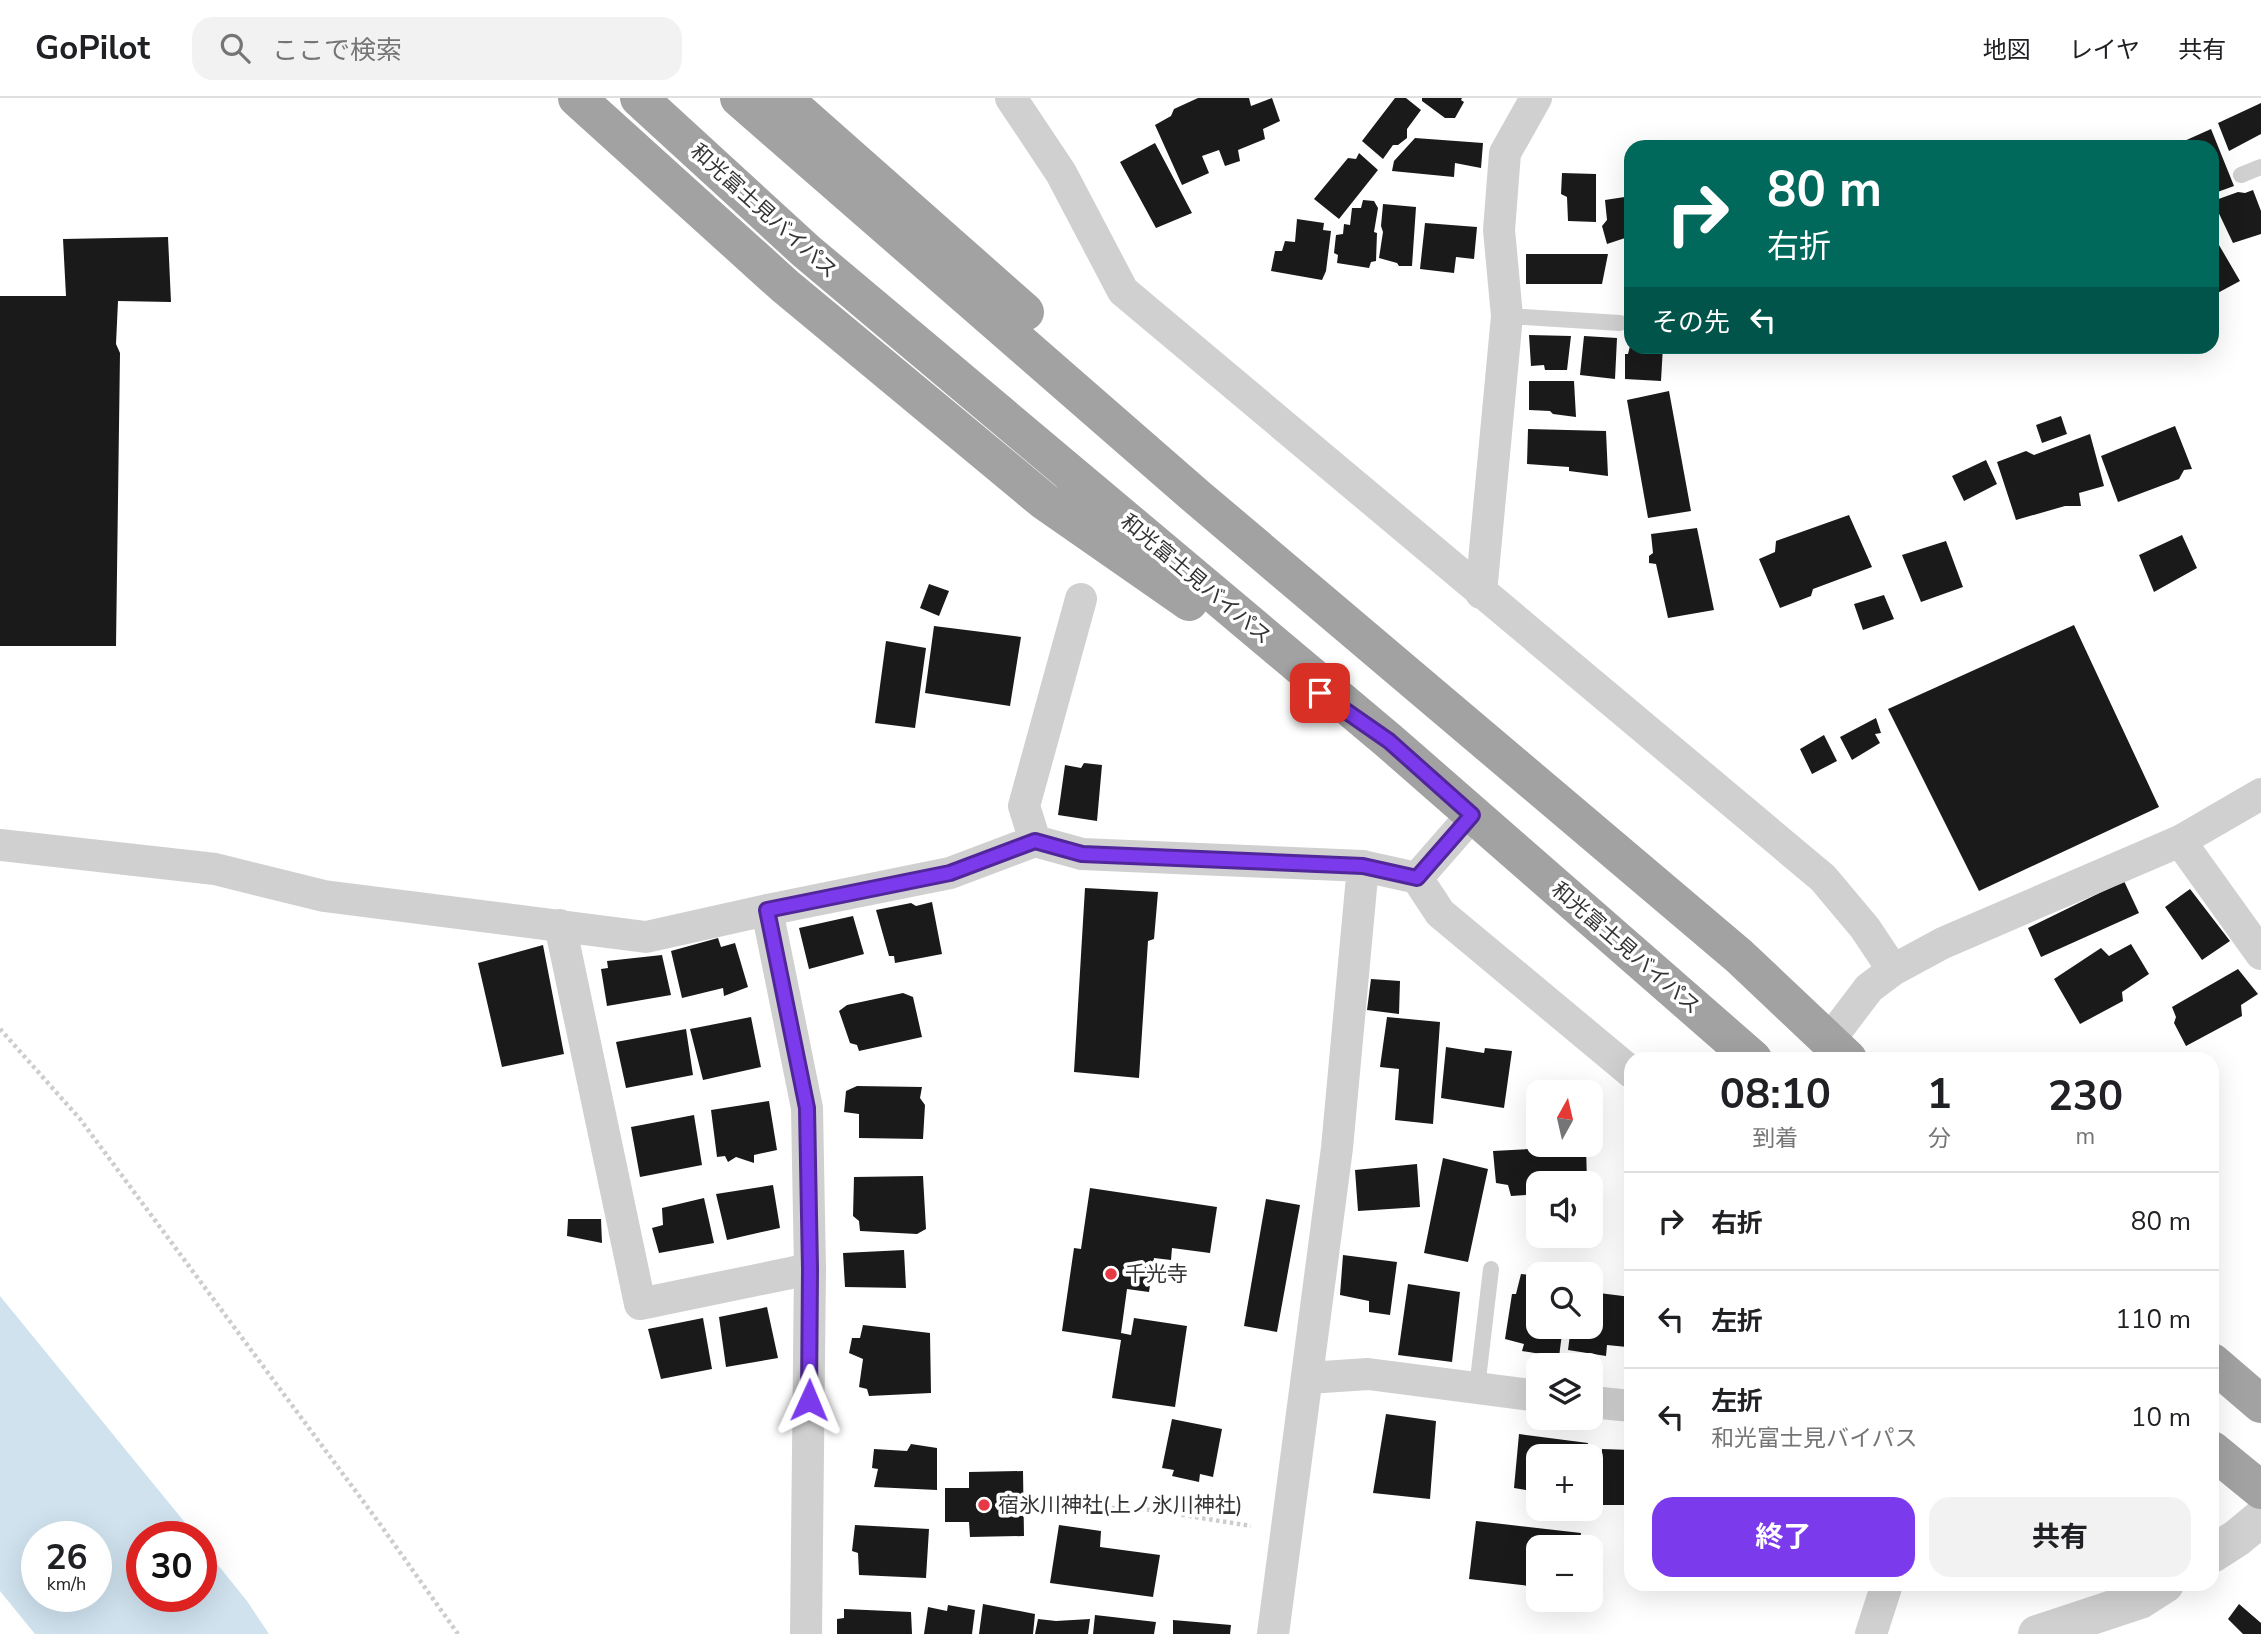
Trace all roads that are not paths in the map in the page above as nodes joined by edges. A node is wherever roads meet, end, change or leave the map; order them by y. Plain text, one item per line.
1 (577, 98) edge
2 (639, 98) edge
3 (739, 98) edge
4 (783, 98) edge
5 (1010, 98) edge
6 (1536, 98) edge
7 (2261, 167) edge
8 (2241, 175) dead end
9 (1507, 316) junction
10 (1620, 323) dead end
11 (1197, 497) junction
12 (1481, 593) junction
13 (1081, 599) dead end
14 (1389, 741) junction
15 (2261, 794) edge
16 (1472, 815) junction
17 (1035, 841) junction
18 (2180, 841) junction
19 (0, 845) edge
20 (1363, 866) junction
21 (1417, 878) junction
22 (767, 910) junction
23 (561, 925) junction
24 (2261, 954) edge
25 (1893, 970) junction
26 (1838, 1050) edge
27 (1746, 1052) edge
28 (1624, 1066) edge
29 (810, 1269) junction
30 (1491, 1269) dead end
31 (2219, 1368) edge
32 (1308, 1378) junction
33 (1477, 1388) junction
34 (1526, 1394) edge
35 (1603, 1403) edge
36 (2261, 1404) edge
37 (1624, 1405) edge
38 (2219, 1456) edge
39 (2261, 1490) edge
40 (2261, 1517) edge
41 (2219, 1550) edge
42 (1885, 1591) edge
43 (2154, 1591) edge
44 (806, 1634) edge
45 (1273, 1634) edge
46 (1871, 1634) edge
47 (2037, 1634) edge

1 - 14 highway
2 - 14 highway, 和光富士見バイパス
3 - 11 highway
4 - 11 highway
5 - 12 street
6 - 9 street
7 - 8 lane
9 - 10 lane
9 - 12 street
11 - 26 highway
12 - 25 street
13 - 17 street
14 - 16 highway, 和光富士見バイパス
15 - 18 street
16 - 21 street
16 - 27 highway, 和光富士見バイパス
17 - 20 street
17 - 22 street
18 - 24 street
18 - 25 street
19 - 23 street
20 - 21 street
20 - 32 street
21 - 28 street
22 - 23 street
22 - 29 street
23 - 29 street
25 - 26 street
29 - 44 street
30 - 33 lane
31 - 36 highway
32 - 33 street
32 - 45 street
33 - 34 street
35 - 37 street
38 - 39 highway
40 - 41 street
42 - 46 street
43 - 47 street

